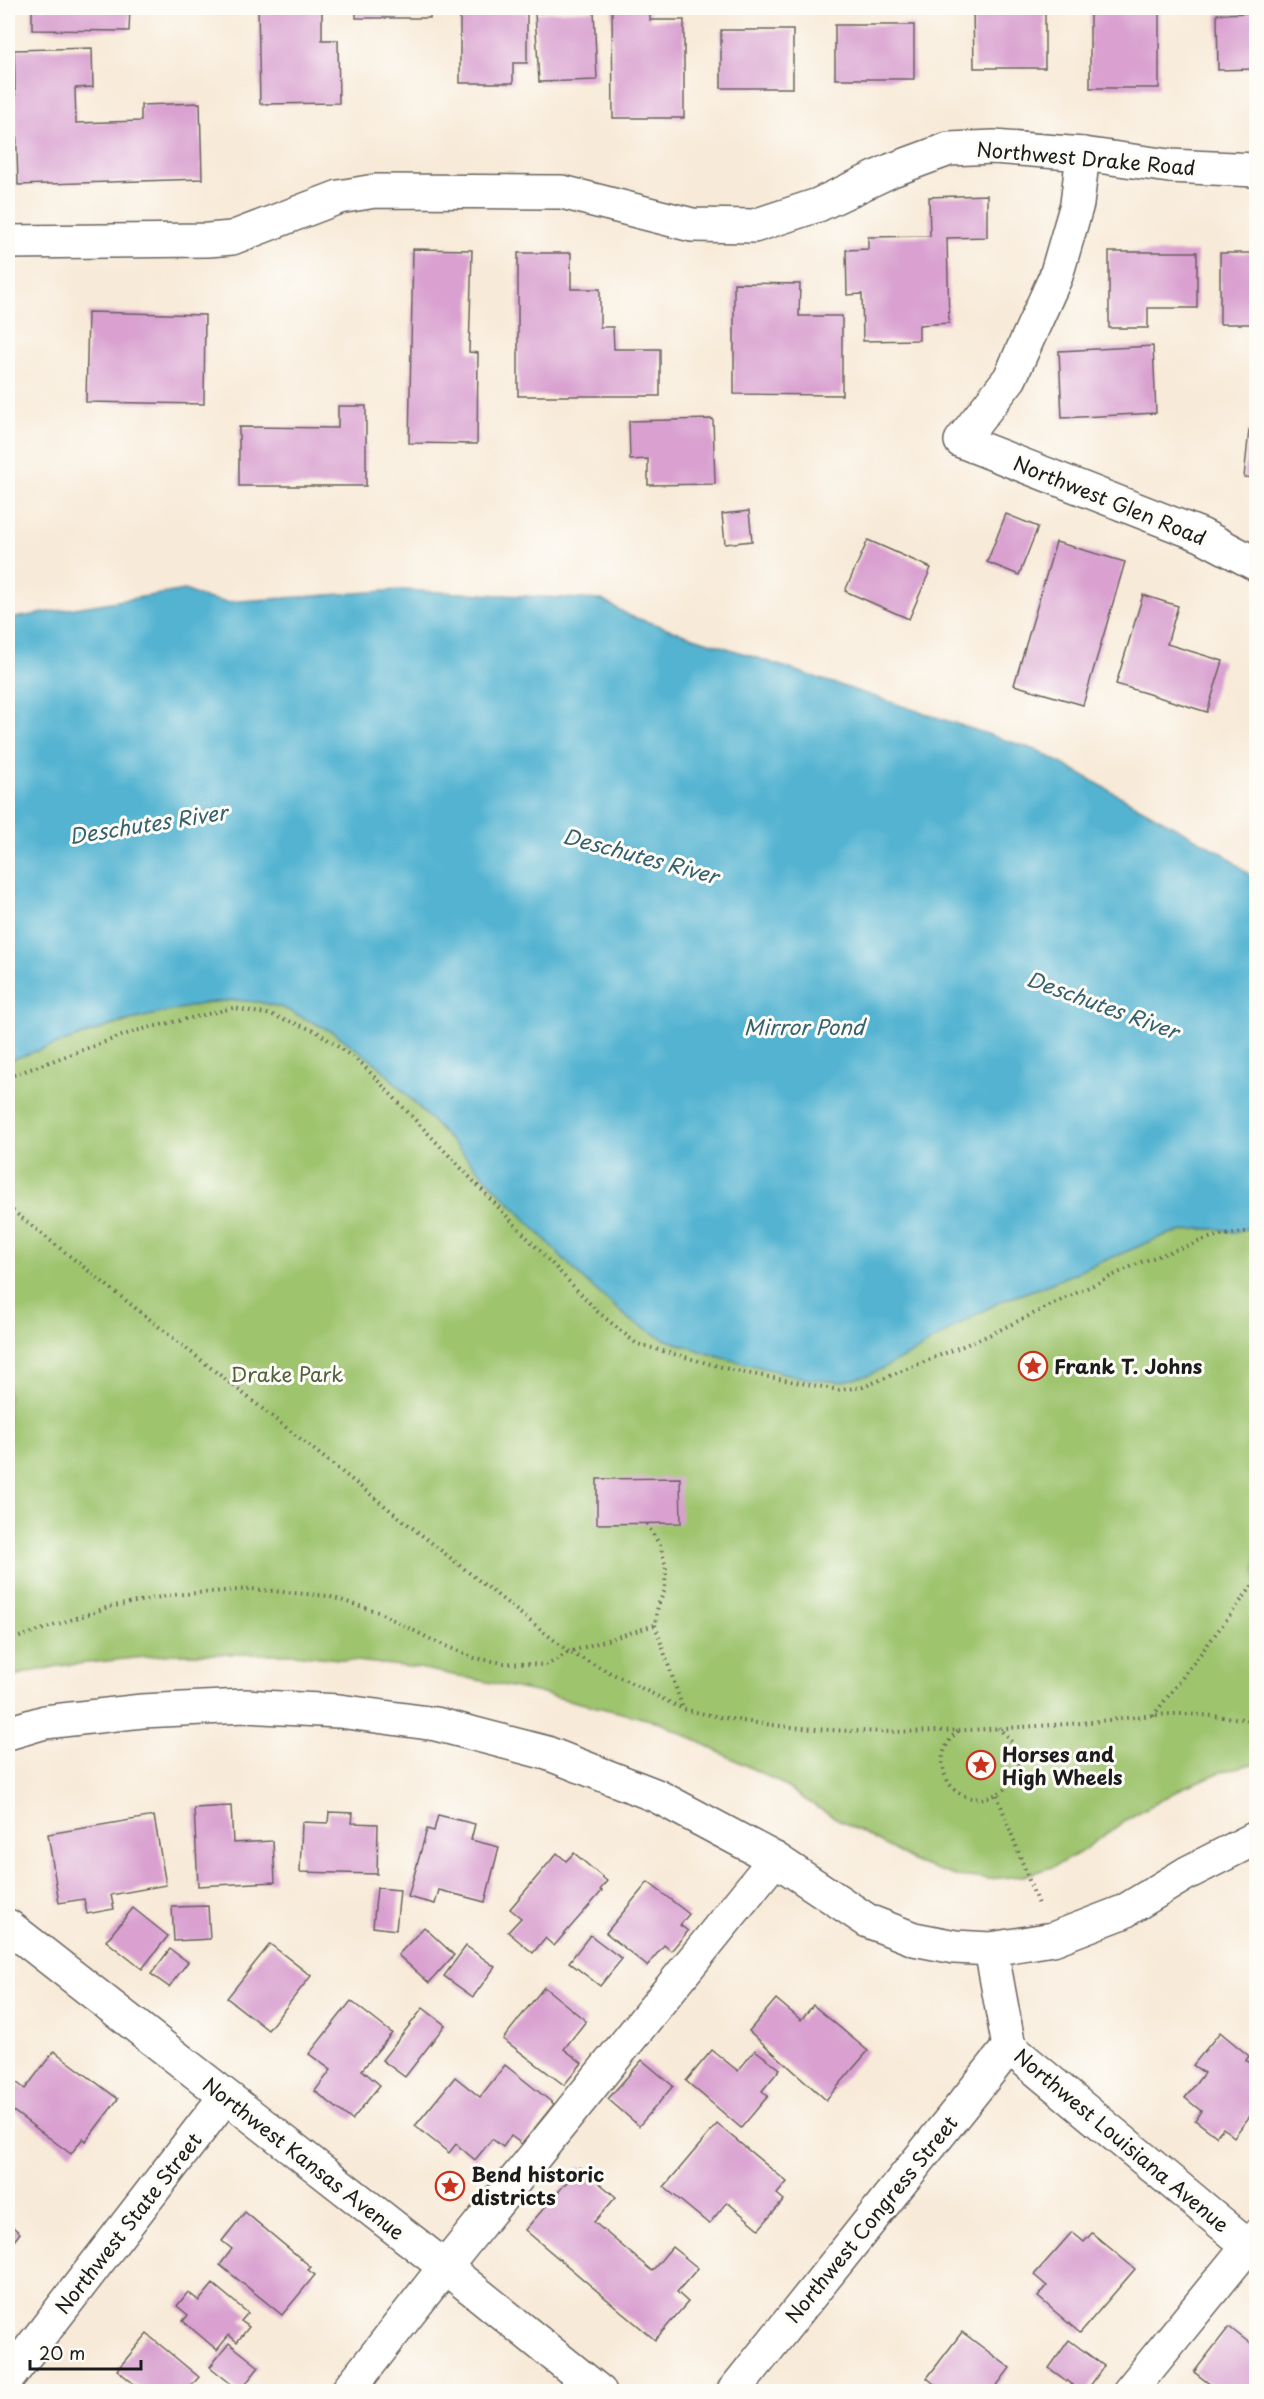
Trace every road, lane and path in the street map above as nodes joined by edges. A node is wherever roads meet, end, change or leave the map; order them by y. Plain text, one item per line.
1 (1083, 154) junction
2 (1257, 170) edge
3 (8, 242) edge
4 (1257, 564) edge
5 (8, 1077) edge
6 (8, 1207) edge
7 (1257, 1230) edge
8 (646, 1523) dead end
9 (1257, 1581) edge
10 (655, 1625) junction
11 (8, 1641) edge
12 (569, 1652) junction
13 (683, 1709) junction
14 (1153, 1717) junction
15 (1257, 1720) edge
16 (998, 1728) junction
17 (959, 1730) junction
18 (8, 1733) edge
19 (997, 1795) junction
20 (1257, 1838) edge
21 (775, 1859) junction
22 (11, 1936) edge
23 (1053, 1940) junction
24 (991, 1949) junction
25 (1009, 2047) junction
26 (225, 2097) junction
27 (1254, 2244) edge
28 (444, 2266) junction
29 (8, 2378) edge
30 (347, 2391) edge
31 (600, 2391) edge
32 (733, 2391) edge
33 (1129, 2391) edge

1 - 2 street, Northwest Drake Road
1 - 3 street, Northwest Drake Road
1 - 4 street, Northwest Glen Road
5 - 7 path
6 - 12 path
8 - 10 path
9 - 14 path
10 - 12 path
10 - 13 path
11 - 12 path
12 - 13 path
13 - 17 path
14 - 15 path
14 - 16 path
16 - 17 path
16 - 19 path
17 - 19 path
18 - 21 street
19 - 23 path
20 - 23 street
21 - 24 street
21 - 28 street
22 - 26 street, Northwest Kansas Avenue
23 - 24 street
24 - 25 street, Northwest Louisiana Avenue
25 - 27 street, Northwest Louisiana Avenue
25 - 32 street, Northwest Congress Street
26 - 28 street, Northwest Kansas Avenue
26 - 29 street, Northwest State Street
27 - 33 street
28 - 30 street
28 - 31 street, Northwest Kansas Avenue

